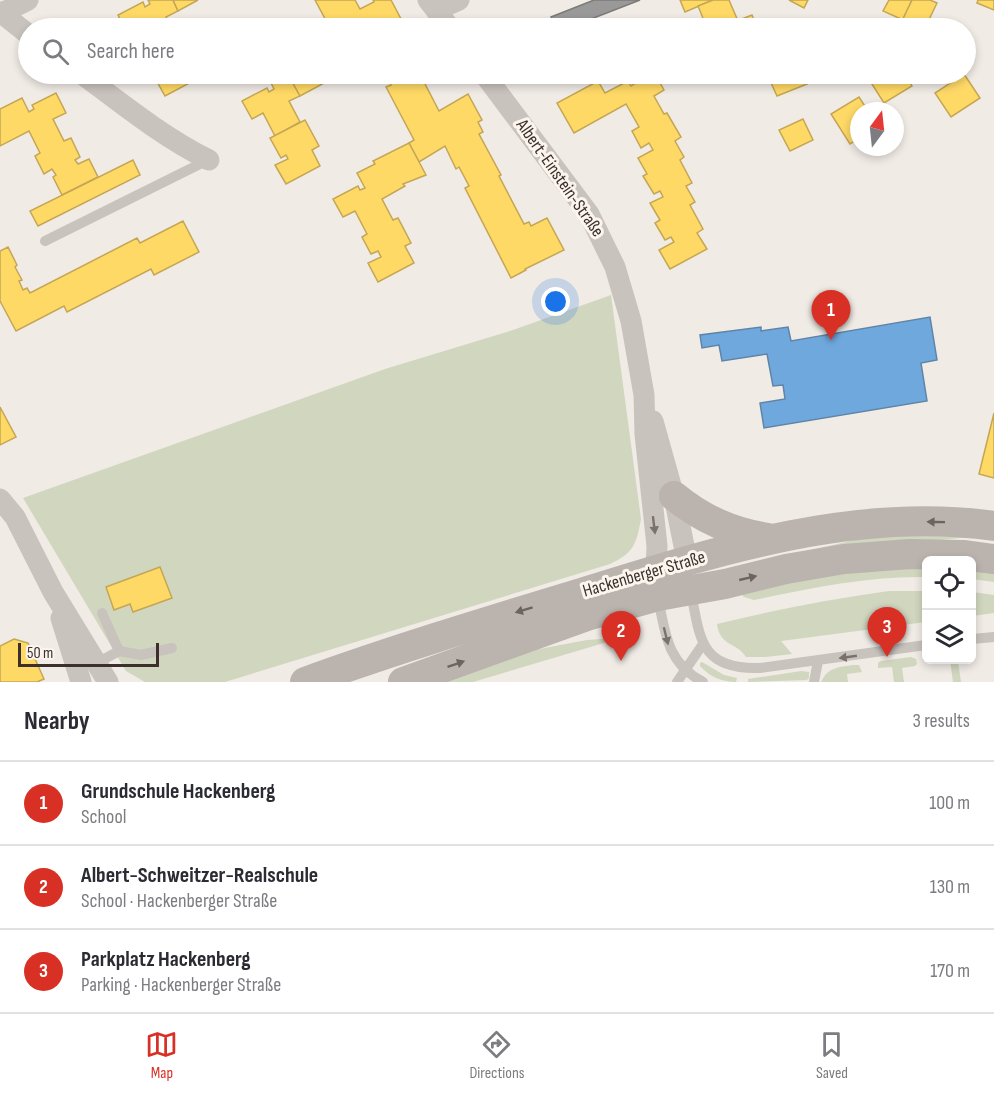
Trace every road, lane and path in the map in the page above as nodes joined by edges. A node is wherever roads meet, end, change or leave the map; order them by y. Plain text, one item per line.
1 (28, 0) edge
2 (459, 0) edge
3 (432, 5) edge
4 (0, 13) edge
5 (442, 18) edge
6 (18, 26) edge
7 (96, 84) edge
8 (492, 84) edge
9 (209, 160) joint
10 (45, 241) dead end
11 (644, 395) junction
12 (674, 496) junction
13 (0, 499) edge
14 (994, 526) edge
15 (774, 539) junction
16 (994, 558) edge
17 (689, 575) junction
18 (657, 583) junction
19 (53, 592) junction
20 (102, 613) dead end
21 (994, 637) edge
22 (976, 639) edge
23 (703, 644) junction
24 (922, 646) edge
25 (172, 648) dead end
26 (119, 651) junction
27 (818, 661) junction
28 (97, 663) junction
29 (685, 671) junction
30 (81, 682) edge
31 (108, 682) edge
32 (305, 682) edge
33 (403, 682) edge
34 (676, 682) edge
35 (703, 682) edge
36 (814, 682) edge

1 - 4 street
2 - 3 street
3 - 5 street
4 - 6 street
7 - 9 street
8 - 11 street, Albert-Einstein-Straße
9 - 10 lane
11 - 12 street, Albert-Einstein-Straße
11 -> 18 street, Albert-Einstein-Straße
12 - 15 street
12 - 17 street, Albert-Einstein-Straße
13 - 19 street
14 -> 15 street, Hackenberger Straße
15 - 17 street, Hackenberger Straße
17 -> 16 street, Hackenberger Straße
17 - 18 street, Hackenberger Straße
17 - 23 lane
18 -> 29 lane
18 -> 32 street, Hackenberger Straße
33 -> 18 street, Hackenberger Straße
19 - 28 street
19 - 30 street
20 - 26 lane
21 - 22 lane
23 - 27 lane
23 - 29 lane
24 -> 27 lane
25 - 26 lane
26 - 28 lane
27 - 36 lane
28 - 31 street
29 - 34 lane
29 - 35 lane

